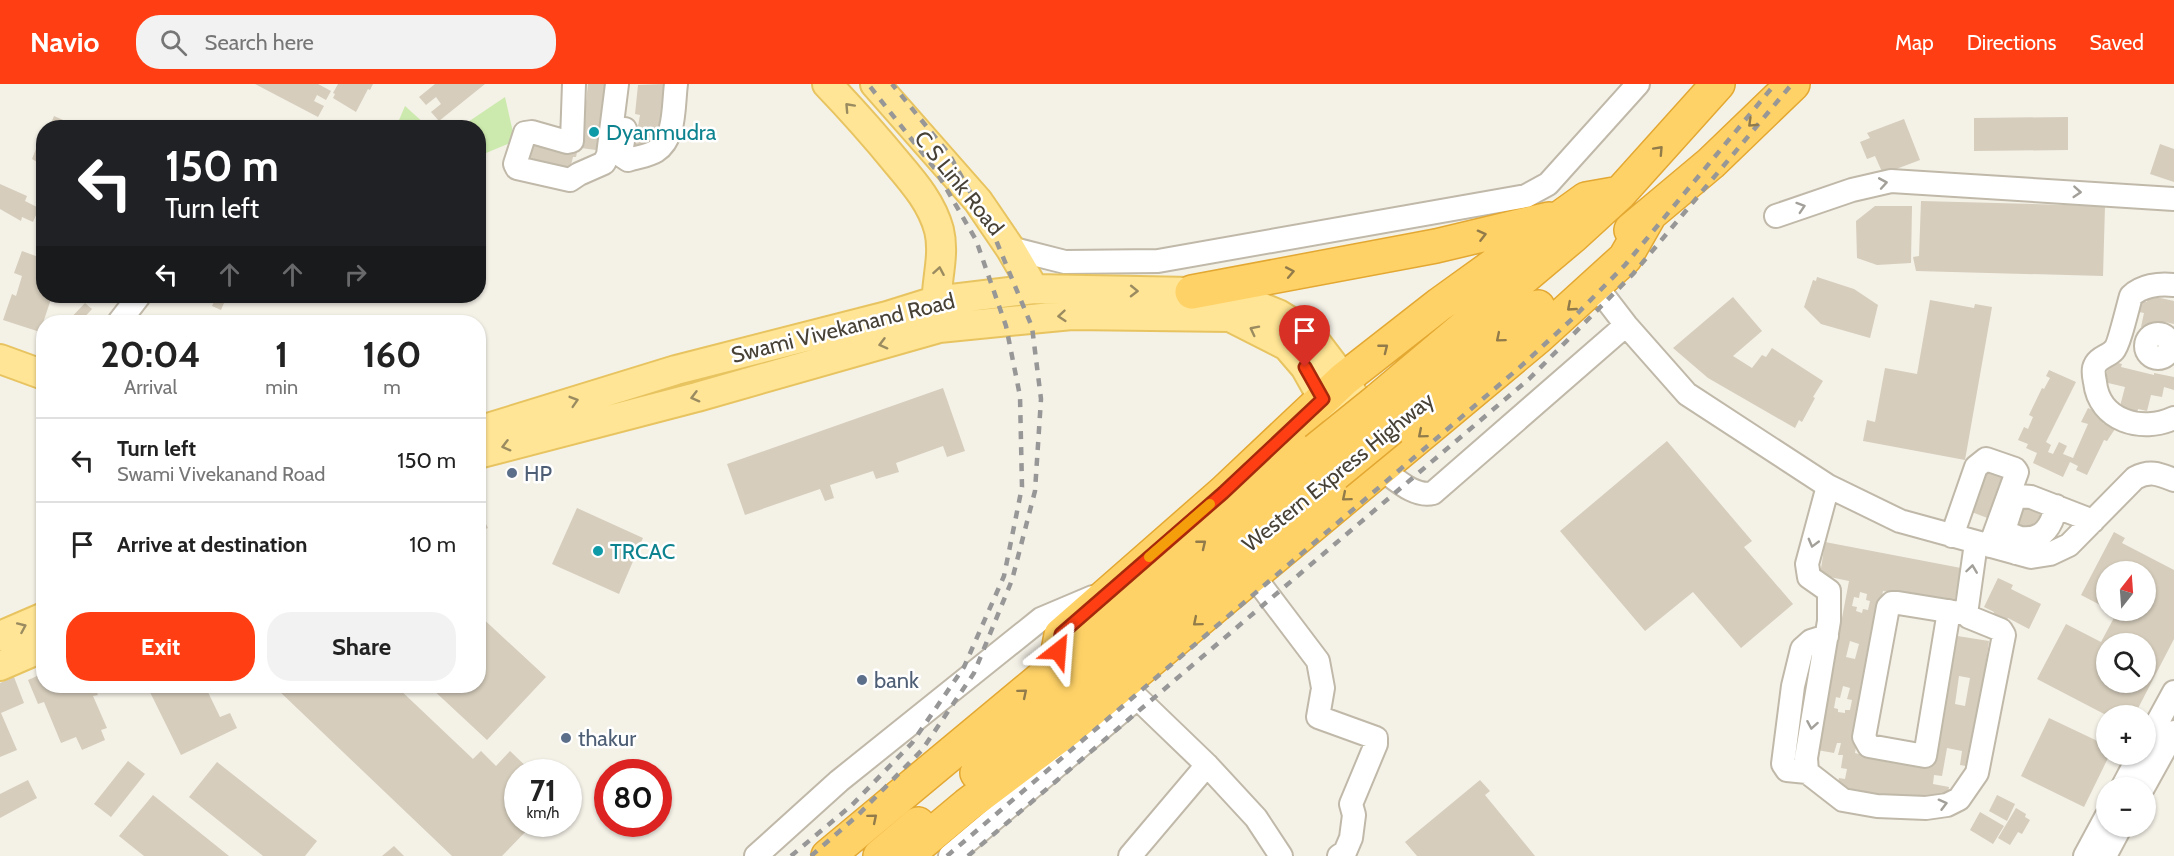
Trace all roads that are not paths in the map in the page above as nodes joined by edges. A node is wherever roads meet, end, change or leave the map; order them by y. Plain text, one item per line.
1 (574, 84) edge
2 (617, 84) edge
3 (631, 84) edge
4 (675, 84) edge
5 (827, 84) edge
6 (875, 84) edge
7 (1638, 84) edge
8 (1718, 84) edge
9 (1793, 84) edge
10 (968, 188) junction
11 (1620, 193) junction
12 (2174, 199) edge
13 (930, 207) junction
14 (1565, 215) junction
15 (1649, 216) junction
16 (1776, 216) dead end
17 (1010, 248) junction
18 (2173, 281) edge
19 (1596, 286) junction
20 (1034, 290) junction
21 (1192, 292) junction
22 (134, 303) edge
23 (124, 315) edge
24 (937, 315) junction
25 (1626, 325) junction
26 (2119, 334) junction
27 (2146, 343) dead end
28 (0, 359) edge
29 (36, 372) edge
30 (0, 373) edge
31 (36, 386) edge
32 (1333, 389) junction
33 (2174, 418) edge
34 (486, 429) edge
35 (1385, 439) junction
36 (486, 452) edge
37 (1326, 462) junction
38 (2172, 474) edge
39 (1828, 486) junction
40 (2056, 506) junction
41 (2093, 521) junction
42 (1952, 536) junction
43 (1983, 544) junction
44 (2018, 545) junction
45 (1252, 575) junction
46 (1111, 590) junction
47 (1958, 612) junction
48 (36, 620) edge
49 (0, 636) edge
50 (36, 650) edge
51 (0, 666) edge
52 (1054, 667) junction
53 (1085, 680) junction
54 (1130, 691) junction
55 (2174, 692) edge
56 (2156, 725) edge
57 (2174, 732) edge
58 (1207, 765) junction
59 (2149, 777) edge
60 (2110, 837) edge
61 (2098, 850) edge
62 (756, 856) edge
63 (828, 856) edge
64 (880, 856) edge
65 (906, 856) edge
66 (950, 856) edge
67 (1130, 856) edge
68 (1281, 856) edge
69 (1340, 856) edge

1 - 2 street
3 - 4 street
13 -> 5 main road, C S Link Road
6 - 10 main road, C S Link Road
7 - 17 street
11 -> 8 highway, Western Express Highway
9 -> 15 highway, Western Express Highway
10 - 13 main road
10 - 17 main road, C S Link Road
11 - 14 highway
11 - 35 highway, Western Express Highway
16 -> 12 street
24 -> 13 main road, C S Link Road
21 -> 14 highway
32 -> 14 highway
15 - 19 highway
15 -> 35 highway, Western Express Highway
17 - 20 main road, C S Link Road
18 - 26 street
19 - 25 street
19 -> 35 highway
20 -> 21 main road, Swami Vivekanand Road
20 - 24 main road, Swami Vivekanand Road
21 - 32 main road, Swami Vivekanand Road
22 - 23 street
32 -> 24 main road, Swami Vivekanand Road
34 -> 24 main road, Swami Vivekanand Road
24 -> 36 main road, Swami Vivekanand Road
25 - 35 street
25 - 39 street
26 - 27 street
26 - 33 street
28 - 29 main road
30 - 31 main road
32 - 35 main road, Swami Vivekanand Road
32 - 46 highway
35 - 37 highway, Western Express Highway, bridge
35 -> 45 highway
52 -> 37 highway, Western Express Highway
37 - 53 highway, Western Express Highway
38 - 41 street
39 - 42 street
39 -> 47 street
40 - 41 street
40 - 44 street
40 - 44 street
41 - 44 street
42 - 43 street
42 - 43 street
43 - 44 street
47 -> 43 street
45 -> 54 highway
45 - 69 street
46 - 52 highway
46 - 62 street
47 - 47 street
49 -> 48 main road
50 - 51 main road
63 -> 52 highway, Western Express Highway
53 - 54 highway
53 - 64 highway, Western Express Highway
54 - 58 street
54 - 65 highway
54 - 66 street
55 - 56 street
57 - 59 street
58 - 67 street
58 - 68 street
60 - 61 street

